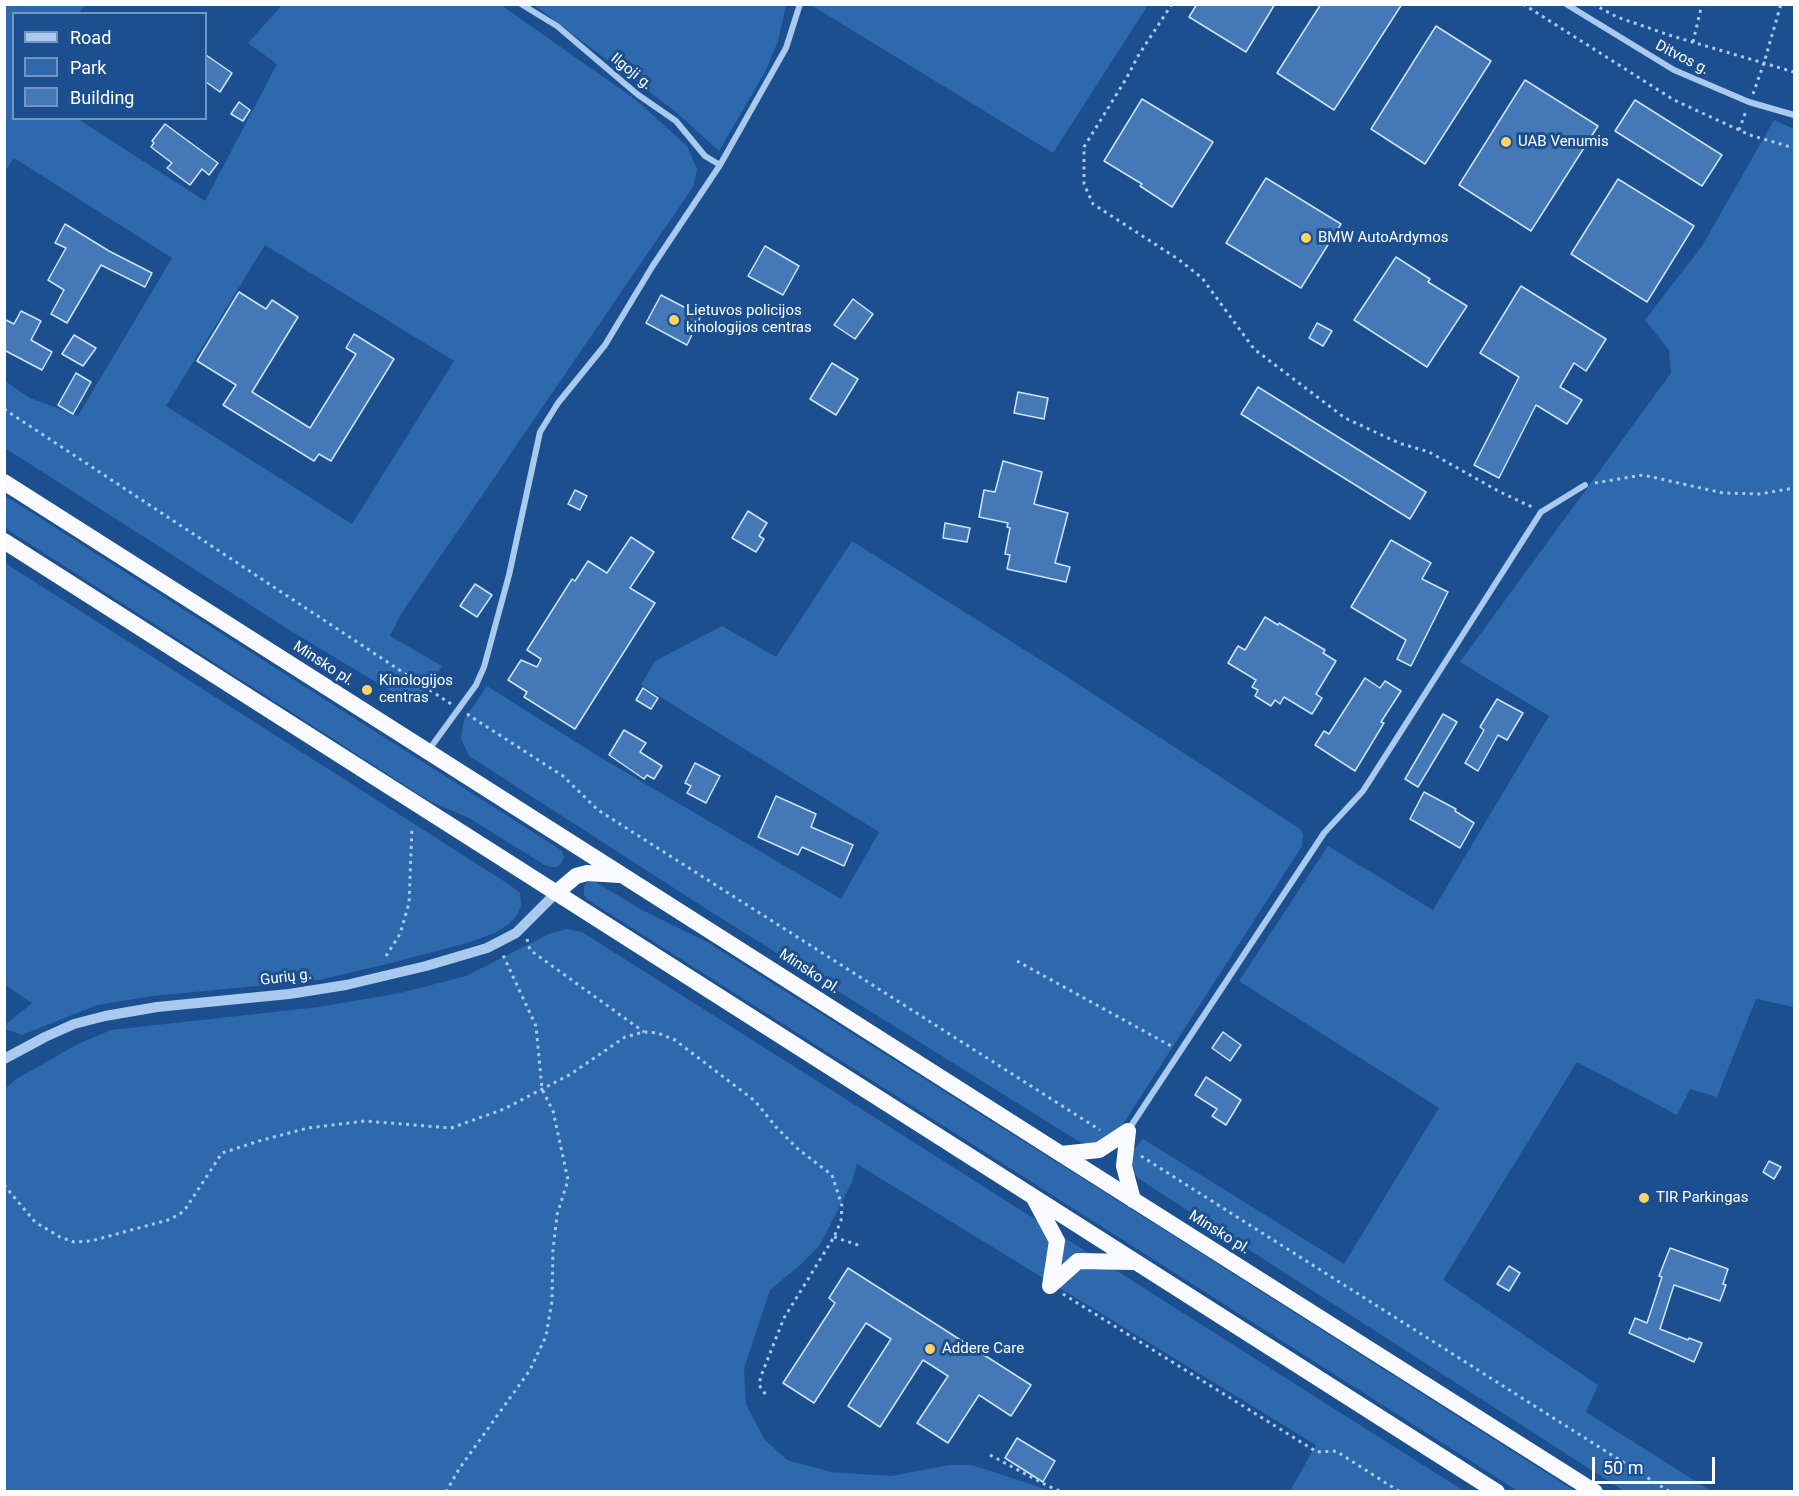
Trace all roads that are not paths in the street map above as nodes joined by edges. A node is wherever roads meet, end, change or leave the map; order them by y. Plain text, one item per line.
1 (521, 4) edge
2 (800, 4) edge
3 (1566, 4) edge
4 (1794, 115) edge
5 (720, 165) junction
6 (4, 482) edge
7 (1585, 485) road end
8 (4, 541) edge
9 (427, 752) junction
10 (625, 876) junction
11 (556, 893) junction
12 (4, 1059) edge
13 (1123, 1139) junction
14 (1061, 1154) junction
15 (1035, 1199) junction
16 (1133, 1200) junction
17 (1135, 1262) junction
18 (1497, 1491) edge
19 (1595, 1491) edge

1 - 5 street, Ilgoji g.
2 - 5 street
3 - 4 street, Ditvos g.
5 - 9 street
6 - 9 highway, Minsko pl.
7 - 13 street
8 - 11 highway
9 - 10 highway, Minsko pl.
10 - 11 highway
10 - 14 highway, Minsko pl.
11 - 12 street, Gurių g.
11 - 15 highway
13 - 14 highway
13 - 16 highway
14 - 16 highway, Minsko pl.
15 - 17 highway
15 - 17 highway
16 - 19 highway, Minsko pl.
17 - 18 highway

